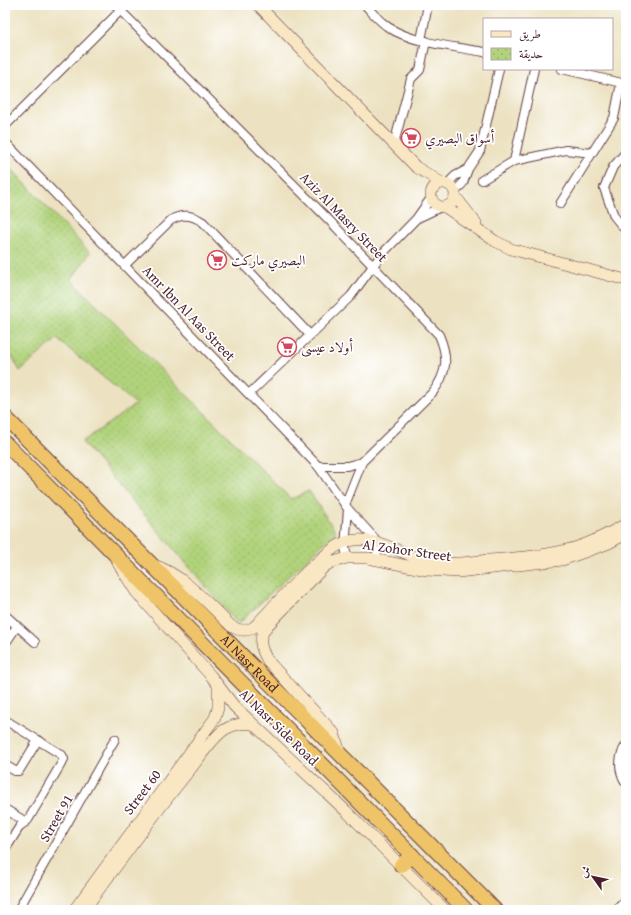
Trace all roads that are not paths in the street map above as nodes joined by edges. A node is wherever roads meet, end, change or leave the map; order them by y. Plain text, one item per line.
1 (258, 5) edge
2 (365, 5) edge
3 (428, 5) edge
4 (121, 7) edge
5 (423, 40) junction
6 (483, 52) edge
7 (499, 70) edge
8 (534, 70) edge
9 (566, 70) edge
10 (623, 83) edge
11 (5, 126) edge
12 (5, 142) edge
13 (394, 144) junction
14 (626, 152) edge
15 (592, 153) junction
16 (514, 162) junction
17 (416, 167) junction
18 (468, 169) junction
19 (482, 180) dead end
20 (445, 183) junction
21 (455, 194) junction
22 (431, 196) junction
23 (560, 204) dead end
24 (443, 207) junction
25 (416, 219) junction
26 (626, 231) edge
27 (484, 232) junction
28 (125, 265) junction
29 (373, 266) junction
30 (626, 280) edge
31 (310, 335) junction
32 (249, 394) junction
33 (5, 416) edge
34 (5, 443) edge
35 (362, 462) junction
36 (318, 466) junction
37 (347, 507) junction
38 (626, 524) edge
39 (626, 534) edge
40 (377, 541) junction
41 (345, 542) junction
42 (110, 550) junction
43 (347, 558) junction
44 (374, 559) junction
45 (154, 565) junction
46 (5, 615) edge
47 (16, 626) junction
48 (35, 642) dead end
49 (5, 644) edge
50 (218, 686) junction
51 (5, 720) edge
52 (252, 724) junction
53 (116, 739) dead end
54 (38, 740) junction
55 (626, 745) edge
56 (340, 753) junction
57 (5, 765) edge
58 (174, 782) junction
59 (626, 783) edge
60 (5, 810) edge
61 (26, 822) junction
62 (5, 850) edge
63 (412, 855) junction
64 (402, 865) junction
65 (626, 900) edge
66 (18, 910) edge
67 (74, 910) edge
68 (84, 910) edge
69 (445, 910) edge
70 (466, 910) edge
71 (495, 910) edge
72 (616, 910) edge

1 - 13 street
2 - 5 street
3 - 5 street
4 - 11 street
4 - 29 street, Aziz Al Masry Street
5 - 6 street
5 - 13 street
7 - 18 street
8 - 16 street
9 - 10 street
10 - 15 street
12 - 28 street, Amr Ibn Al Aas Street
13 - 17 street
14 - 26 street
15 - 16 street
15 - 23 street
16 - 19 street
17 - 20 street
17 - 22 street
18 - 20 street
18 - 21 street
20 - 21 street
20 - 22 street
21 - 24 street
21 - 27 street
22 - 24 street
22 - 25 street
24 - 25 street
24 - 27 street
25 - 29 street
27 - 30 street
28 - 31 street
28 - 32 street, Amr Ibn Al Aas Street
29 - 31 street
29 - 35 street, Aziz Al Masry Street
31 - 32 street
32 - 36 street, Amr Ibn Al Aas Street
33 - 45 highway, Al Nasr Road
34 - 42 highway, Al Nasr Road
35 - 36 street
35 - 37 street, Aziz Al Masry Street
36 - 37 street, Amr Ibn Al Aas Street
37 - 40 street, Amr Ibn Al Aas Street
37 - 41 street
38 - 40 street, Al Zohor Street
39 - 44 street, Al Zohor Street
40 - 41 street, Al Zohor Street
40 - 44 street
41 - 43 street
41 - 45 street, Al Zohor Street
42 - 50 street, Al Nasr Side Road
42 - 63 highway, Al Nasr Road
43 - 44 street, Al Zohor Street
43 - 56 street, Al Zohor Street
45 - 56 highway, Al Nasr Road
46 - 47 street
47 - 48 street
47 - 49 street
50 - 52 street, Al Nasr Side Road
50 - 58 street, Street 60
51 - 54 street
52 - 58 street, Street 60
52 - 64 street, Al Nasr Side Road
53 - 66 street, Street 91
54 - 57 street
54 - 61 street
55 - 59 street
56 - 71 highway, Al Nasr Road
58 - 67 street, Street 60
58 - 68 street, Street 60
60 - 61 street
61 - 62 street
63 - 64 highway
63 - 70 highway, Al Nasr Road
64 - 69 street, Al Nasr Side Road
65 - 72 street

